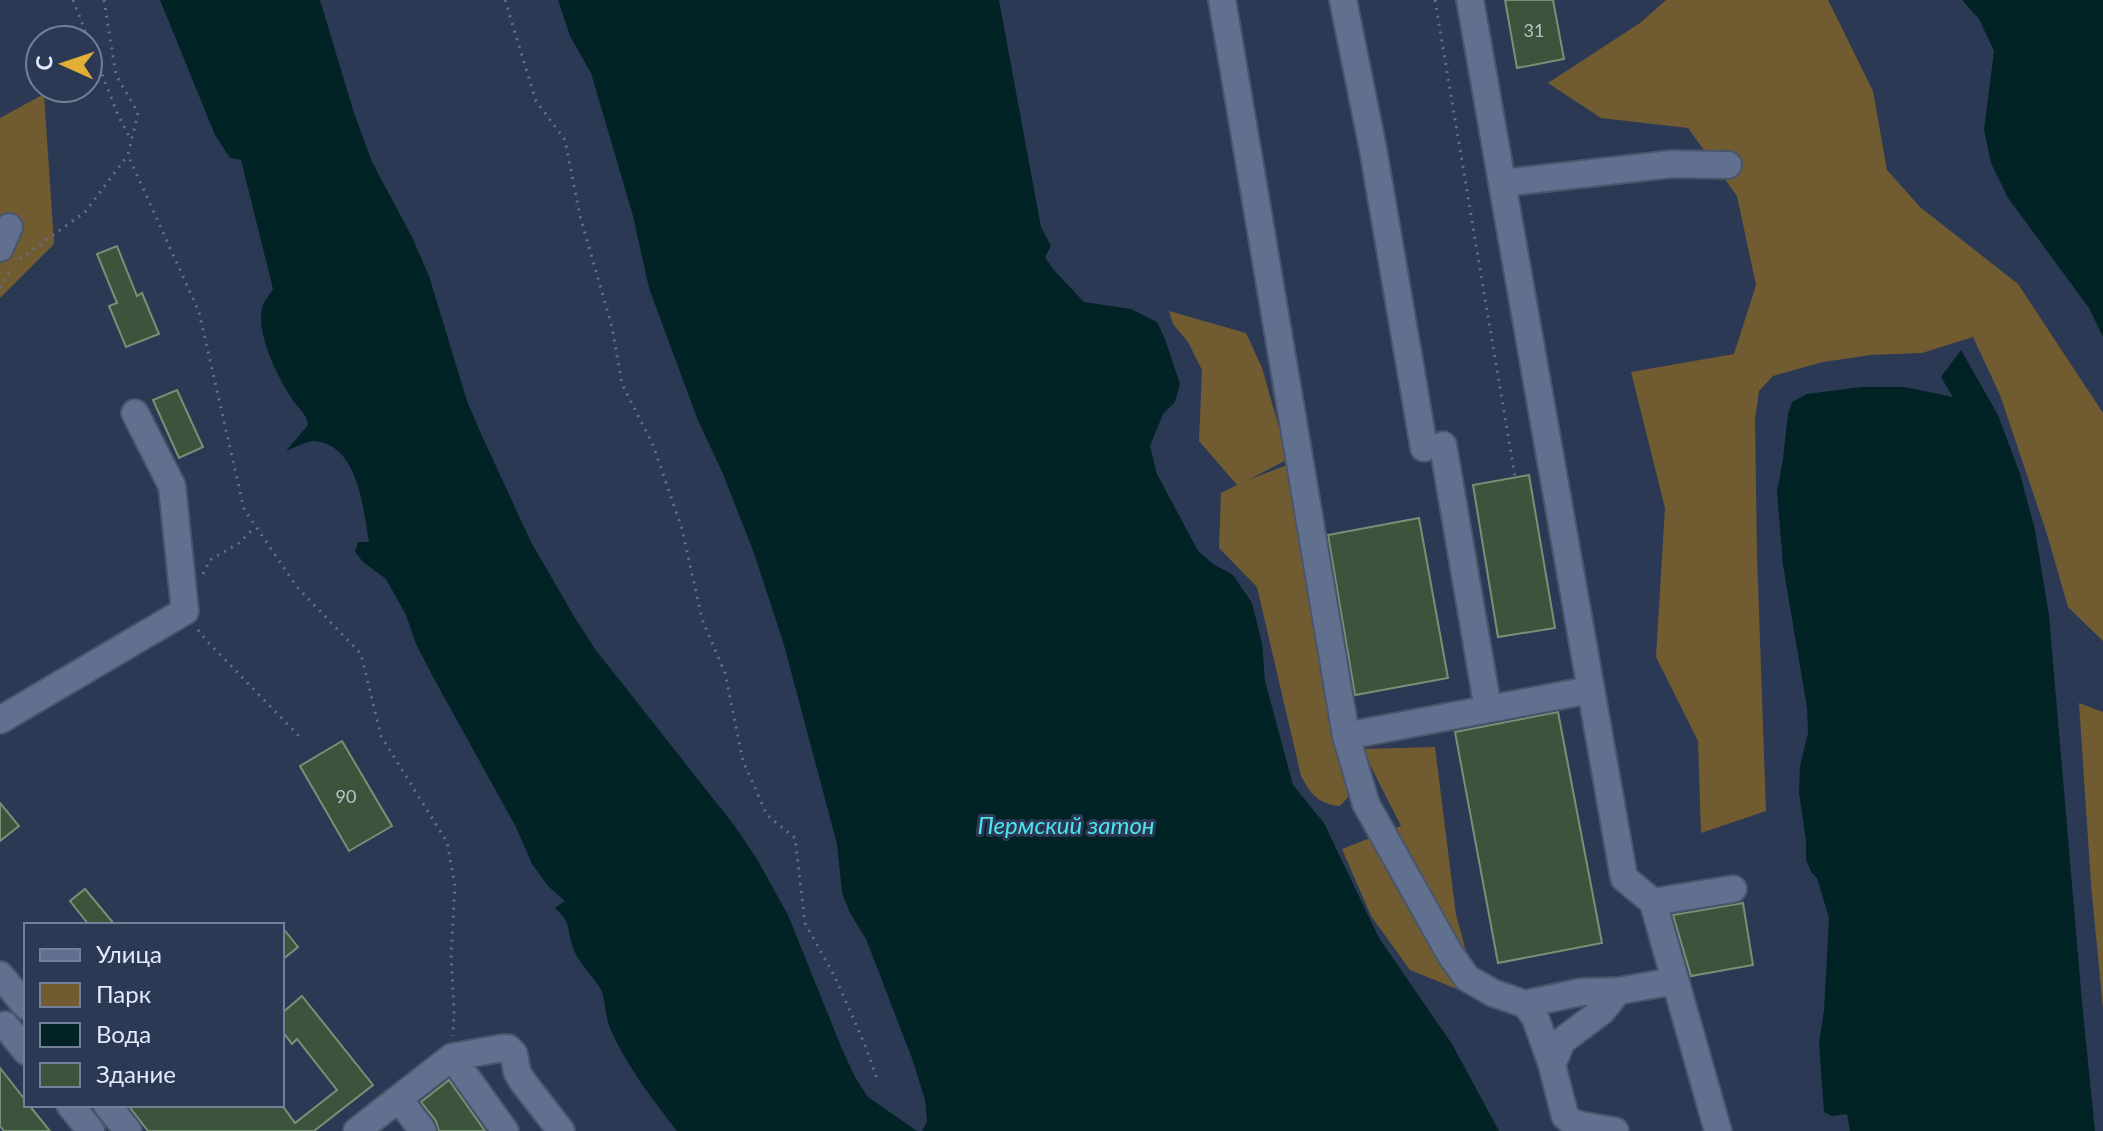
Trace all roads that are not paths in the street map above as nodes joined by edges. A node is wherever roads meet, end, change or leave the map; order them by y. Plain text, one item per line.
1 (1222, 0) edge
2 (1343, 0) edge
3 (1470, 0) edge
4 (1728, 165) dead end
5 (1502, 183) junction
6 (135, 413) dead end
7 (1590, 690) junction
8 (1488, 709) junction
9 (0, 720) edge
10 (1346, 736) junction
11 (1733, 889) dead end
12 (1653, 902) junction
13 (0, 975) edge
14 (1675, 981) junction
15 (1618, 991) junction
16 (24, 1004) edge
17 (1525, 1004) junction
18 (2, 1023) edge
19 (24, 1049) edge
20 (452, 1057) junction
21 (1552, 1065) junction
22 (399, 1099) junction
23 (72, 1107) edge
24 (109, 1107) edge
25 (91, 1131) edge
26 (128, 1131) edge
27 (357, 1131) edge
28 (423, 1131) edge
29 (505, 1131) edge
30 (561, 1131) edge
31 (1615, 1131) edge
32 (1718, 1131) edge

1 - 10 street
2 - 8 street
3 - 5 street
4 - 5 street
5 - 7 street
6 - 9 street
7 - 8 street
7 - 12 street
8 - 10 street
10 - 17 street
11 - 12 street
12 - 14 street
13 - 16 street
14 - 15 street
14 - 32 street
15 - 17 street
15 - 21 street
17 - 21 street
18 - 19 street
20 - 22 street
20 - 29 street
20 - 30 street
21 - 31 street
22 - 27 street
22 - 28 street
23 - 25 street
24 - 26 street

